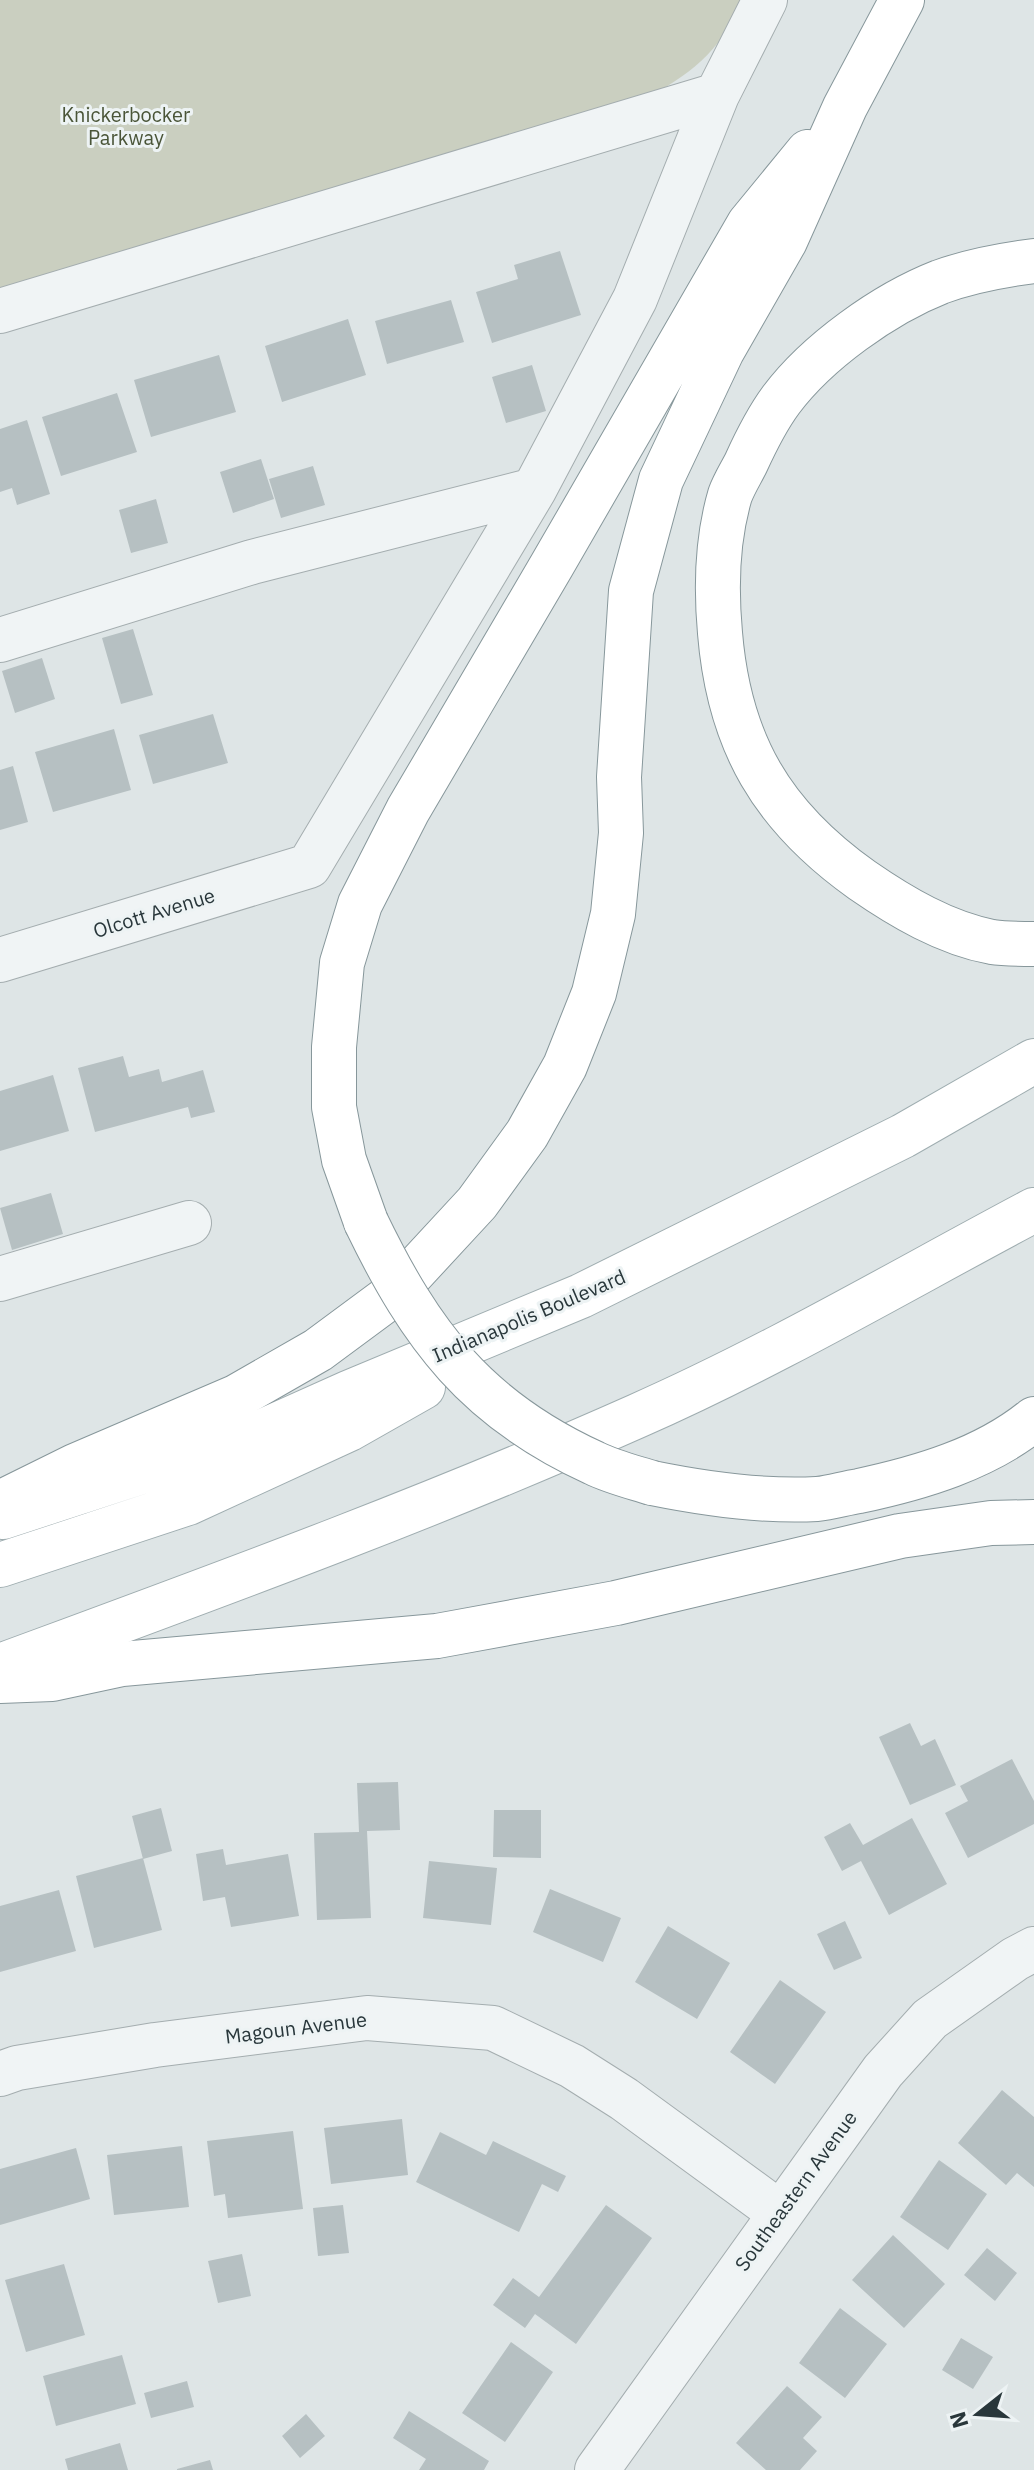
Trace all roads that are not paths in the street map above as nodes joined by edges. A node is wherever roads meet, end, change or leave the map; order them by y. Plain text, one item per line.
1 (765, 0) edge
2 (902, 0) edge
3 (717, 95) junction
4 (845, 107) junction
5 (1034, 261) edge
6 (0, 311) edge
7 (534, 490) junction
8 (0, 640) edge
9 (1034, 944) edge
10 (0, 960) edge
11 (1034, 1061) edge
12 (1034, 1210) edge
13 (189, 1223) dead end
14 (0, 1279) edge
15 (581, 1296) junction
16 (1034, 1419) edge
17 (0, 1503) edge
18 (0, 1518) edge
19 (1034, 1522) edge
20 (0, 1565) edge
21 (0, 1666) edge
22 (0, 1681) edge
23 (1034, 1949) edge
24 (0, 2074) edge
25 (780, 2213) junction
26 (597, 2470) edge

1 - 3 street
2 - 4 main road
3 - 6 street
3 - 7 street
4 - 16 main road, bridge
4 - 17 main road
5 - 9 main road
7 - 8 street
7 - 10 street, Olcott Avenue
11 - 15 main road, Indianapolis Boulevard
12 - 21 main road
13 - 14 street
15 - 18 main road, Indianapolis Boulevard
15 - 20 main road
19 - 22 main road
23 - 25 street, Southeastern Avenue
24 - 25 street, Magoun Avenue
25 - 26 street, Southeastern Avenue

